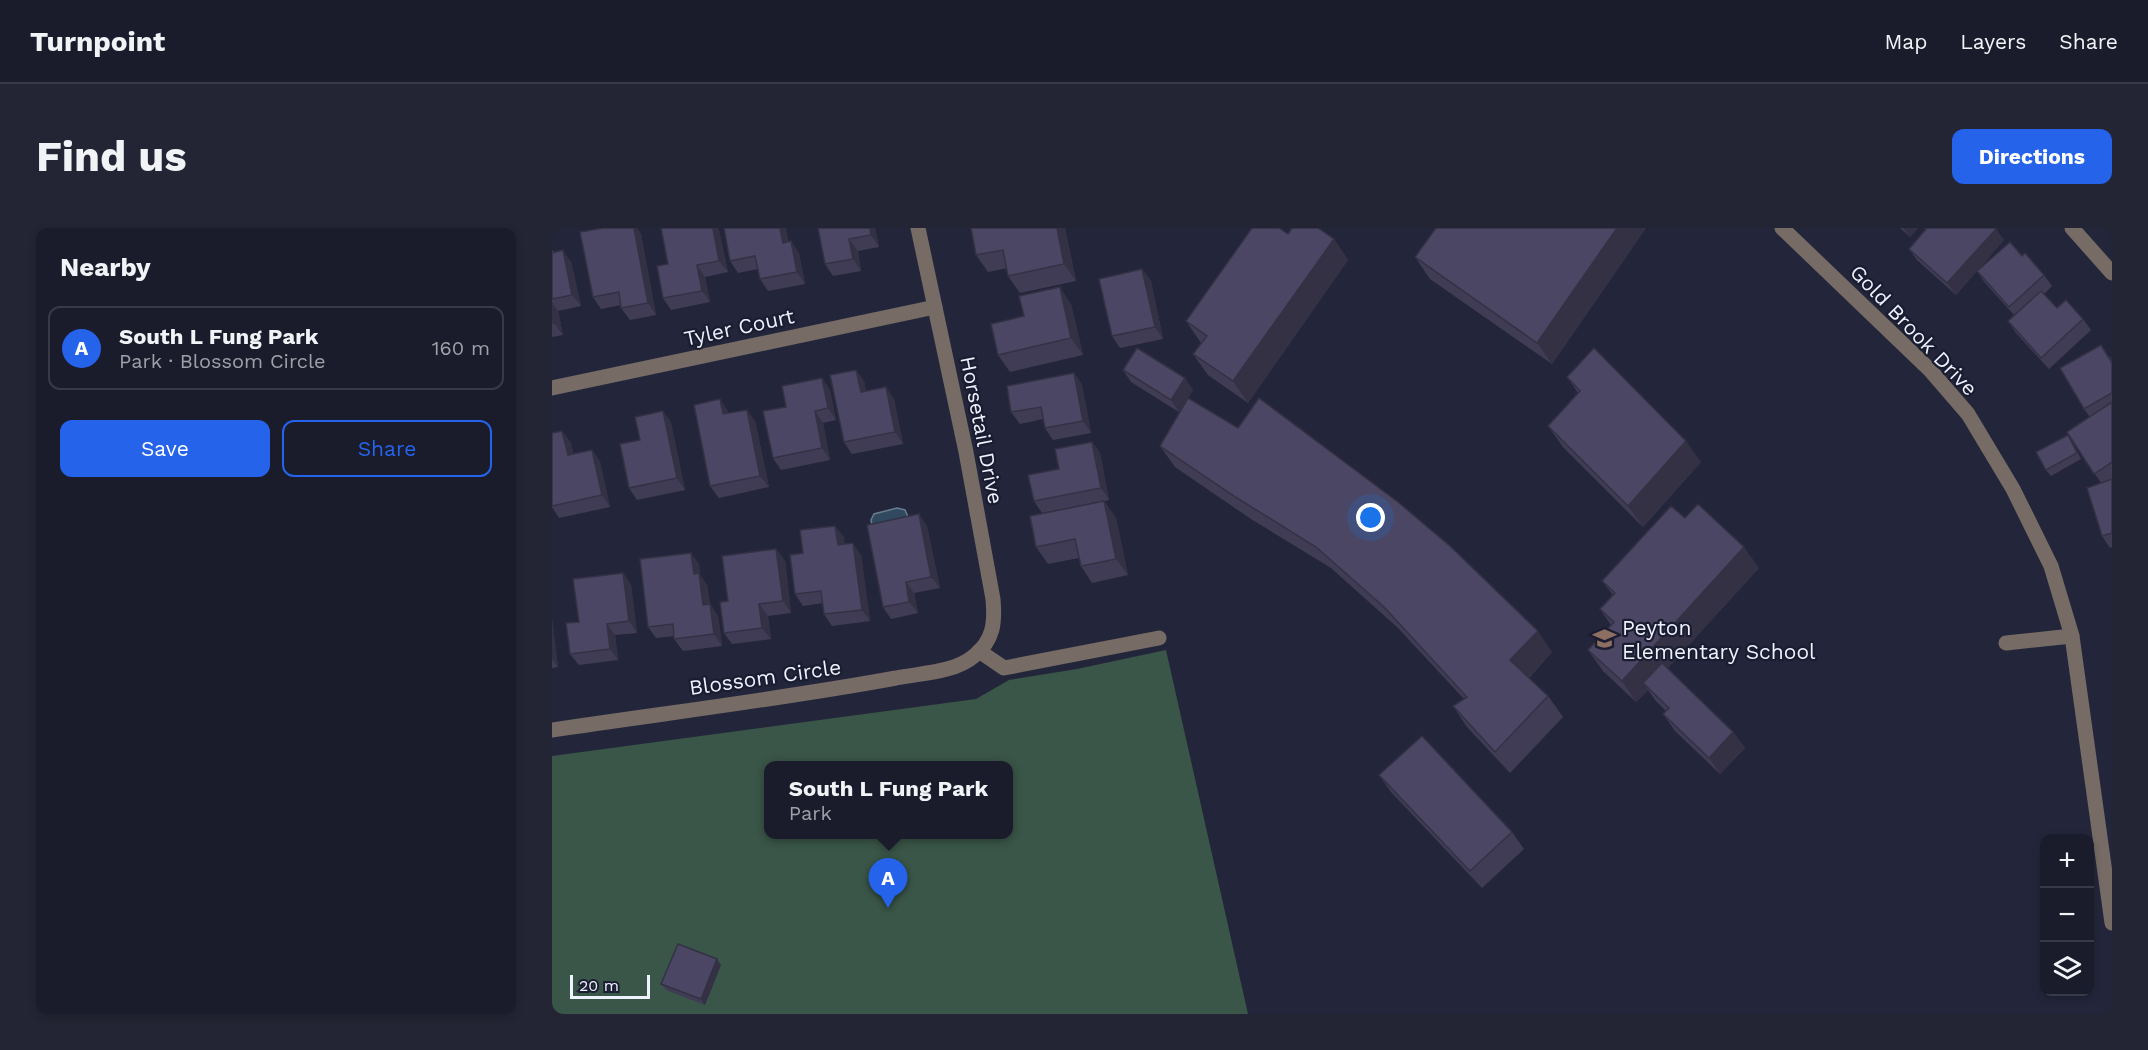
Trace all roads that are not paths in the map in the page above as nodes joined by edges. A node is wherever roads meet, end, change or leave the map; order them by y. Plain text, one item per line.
1 (918, 228) edge
2 (1782, 228) edge
3 (2072, 228) edge
4 (2112, 273) edge
5 (935, 307) junction
6 (552, 388) edge
7 (2072, 636) junction
8 (1159, 638) dead end
9 (2006, 643) dead end
10 (983, 646) junction
11 (552, 730) edge
12 (2112, 922) edge

1 - 5 street, Horsetail Drive
2 - 7 street, Gold Brook Drive
3 - 4 street
5 - 6 street, Tyler Court
5 - 10 street, Horsetail Drive
7 - 9 street
7 - 12 street, Gold Brook Drive
8 - 10 street
10 - 11 street, Blossom Circle

